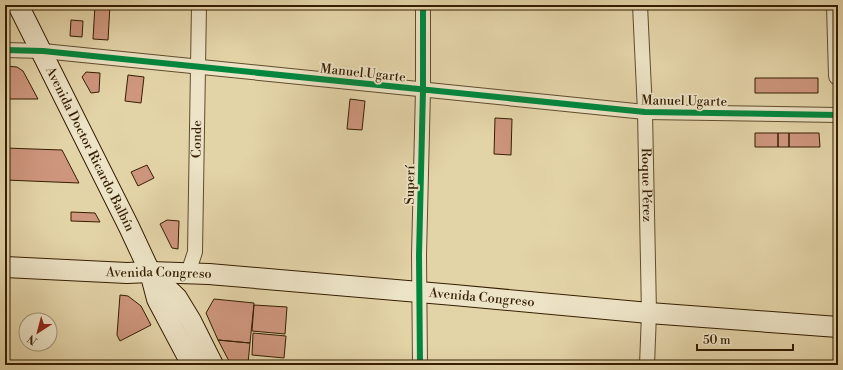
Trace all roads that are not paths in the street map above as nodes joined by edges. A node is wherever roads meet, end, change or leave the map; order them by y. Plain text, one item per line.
1 (18, 5) edge
2 (199, 5) edge
3 (423, 5) edge
4 (640, 5) edge
5 (836, 5) edge
6 (5, 50) edge
7 (42, 51) junction
8 (199, 66) junction
9 (838, 76) edge
10 (423, 90) junction
11 (645, 112) junction
12 (838, 115) edge
13 (5, 267) edge
14 (150, 272) junction
15 (188, 273) junction
16 (420, 293) junction
17 (177, 298) junction
18 (649, 313) junction
19 (838, 327) edge
20 (192, 365) edge
21 (213, 365) edge
22 (420, 365) edge
23 (647, 365) edge

1 - 7 main road, Avenida Doctor Ricardo Balbín
2 - 8 street, Conde
3 - 10 street, Superí
4 - 11 street, Roque Pérez
5 - 9 street
6 - 7 street, Manuel Ugarte
7 - 8 street, Manuel Ugarte
7 - 14 main road, Avenida Doctor Ricardo Balbín
8 - 10 street, Manuel Ugarte
8 - 15 street, Conde
10 - 11 street, Manuel Ugarte
10 - 16 street, Superí
11 - 12 street, Manuel Ugarte
11 - 18 street, Roque Pérez
13 - 14 main road, Avenida Congreso
14 - 15 main road, Avenida Congreso
14 - 17 main road, Avenida Doctor Ricardo Balbín
14 - 20 main road, Avenida Doctor Ricardo Balbín
15 - 16 main road, Avenida Congreso
15 - 17 main road
16 - 18 main road, Avenida Congreso
16 - 22 street, Superí
17 - 21 main road, Avenida Doctor Ricardo Balbín
18 - 19 main road, Avenida Congreso
18 - 23 street, Roque Pérez

